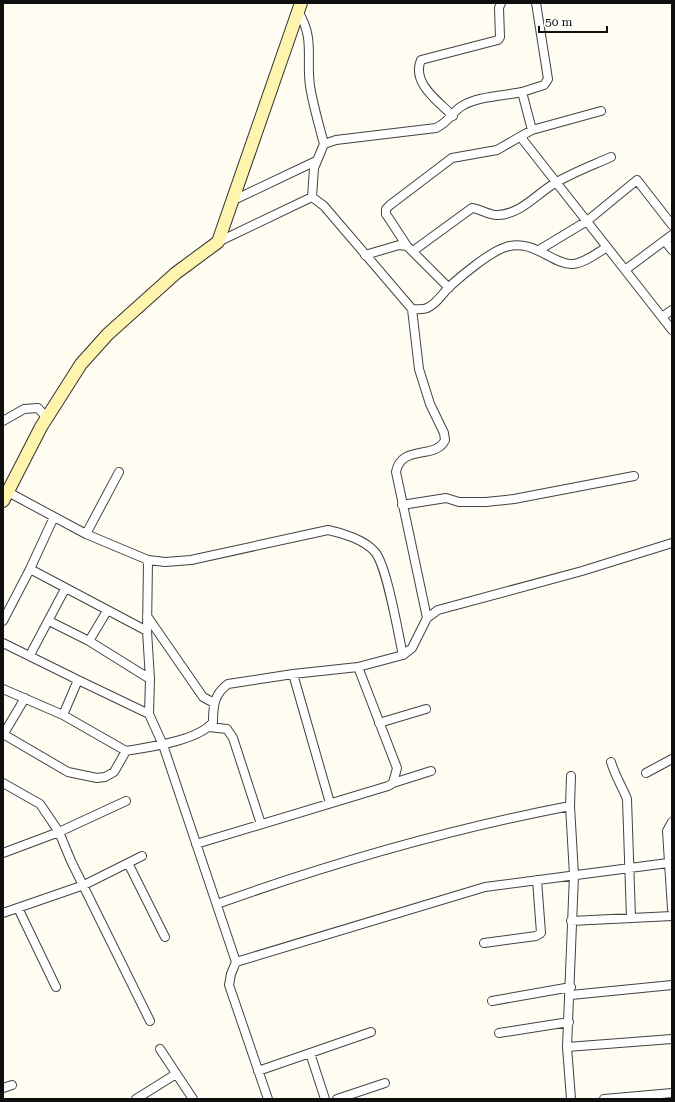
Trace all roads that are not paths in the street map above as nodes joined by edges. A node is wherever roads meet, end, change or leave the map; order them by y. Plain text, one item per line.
1 (501, 3) edge
2 (536, 3) edge
3 (300, 7) edge
4 (522, 92) junction
5 (601, 111) dead end
6 (453, 116) junction
7 (532, 130) junction
8 (523, 134) junction
9 (324, 144) junction
10 (611, 157) dead end
11 (316, 161) junction
12 (556, 182) junction
13 (312, 197) junction
14 (234, 200) junction
15 (587, 221) junction
16 (672, 225) edge
17 (672, 235) edge
18 (665, 241) junction
19 (218, 242) junction
20 (607, 247) junction
21 (410, 249) junction
22 (539, 250) junction
23 (672, 250) edge
24 (365, 255) junction
25 (625, 270) junction
26 (449, 288) junction
27 (412, 310) junction
28 (672, 310) edge
29 (662, 317) junction
30 (672, 330) edge
31 (47, 418) junction
32 (3, 421) edge
33 (119, 472) dead end
34 (634, 476) dead end
35 (5, 497) edge
36 (402, 505) junction
37 (54, 517) junction
38 (86, 534) junction
39 (672, 543) edge
40 (148, 560) junction
41 (30, 570) junction
42 (65, 589) junction
43 (107, 610) junction
44 (147, 616) junction
45 (426, 618) junction
46 (3, 621) edge
47 (48, 621) junction
48 (146, 631) junction
49 (89, 641) junction
50 (3, 643) edge
51 (30, 655) junction
52 (403, 655) junction
53 (358, 667) junction
54 (293, 674) junction
55 (150, 679) junction
56 (78, 680) junction
57 (3, 689) edge
58 (25, 698) junction
59 (214, 703) junction
60 (426, 709) dead end
61 (149, 714) junction
62 (63, 715) junction
63 (379, 723) junction
64 (209, 727) junction
65 (3, 735) edge
66 (163, 745) junction
67 (126, 751) junction
68 (672, 759) edge
69 (611, 762) dead end
70 (431, 771) dead end
71 (646, 773) dead end
72 (571, 776) dead end
73 (3, 783) edge
74 (394, 783) junction
75 (126, 801) dead end
76 (330, 803) junction
77 (570, 806) junction
78 (672, 822) edge
79 (261, 824) junction
80 (669, 831) edge
81 (59, 832) junction
82 (196, 844) junction
83 (3, 853) edge
84 (142, 856) dead end
85 (128, 863) junction
86 (668, 863) junction
87 (631, 868) junction
88 (574, 875) junction
89 (537, 880) junction
90 (84, 885) junction
91 (671, 888) edge
92 (217, 904) junction
93 (18, 908) junction
94 (672, 909) edge
95 (3, 913) edge
96 (672, 916) edge
97 (631, 918) junction
98 (571, 921) junction
99 (165, 937) dead end
100 (484, 943) dead end
101 (236, 962) junction
102 (672, 985) edge
103 (56, 987) dead end
104 (571, 991) junction
105 (492, 1001) dead end
106 (150, 1021) dead end
107 (569, 1022) junction
108 (371, 1032) dead end
109 (499, 1033) dead end
110 (672, 1039) edge
111 (568, 1047) junction
112 (160, 1049) dead end
113 (310, 1053) junction
114 (258, 1071) junction
115 (176, 1074) junction
116 (385, 1083) dead end
117 (12, 1086) dead end
118 (3, 1088) edge
119 (672, 1093) edge
120 (136, 1099) edge
121 (193, 1099) edge
122 (268, 1099) edge
123 (325, 1099) edge
124 (337, 1099) edge
125 (571, 1099) edge
126 (604, 1099) edge

1 - 6 street
2 - 4 street
3 - 9 street
3 - 14 street
4 - 6 street
4 - 7 street
5 - 7 street
6 - 9 street
7 - 8 street
8 - 12 street
8 - 21 street
9 - 11 street
10 - 12 street
11 - 13 street
11 - 14 street
12 - 15 street
12 - 21 street
13 - 19 street
13 - 24 street
14 - 19 street
15 - 16 street
15 - 20 street
15 - 22 street
17 - 18 street
18 - 23 street
18 - 25 street
19 - 31 street
20 - 22 street
20 - 25 street
21 - 24 street
21 - 26 street
22 - 26 street
24 - 27 street
25 - 29 street
26 - 27 street
27 - 36 street
28 - 29 street
29 - 30 street
31 - 32 street
31 - 35 street
33 - 38 street
34 - 36 street
35 - 37 street
36 - 45 street
37 - 38 street
37 - 41 street
38 - 40 street
39 - 45 street
40 - 44 street
40 - 52 street
41 - 42 street
41 - 46 street
42 - 43 street
42 - 47 street
43 - 48 street
43 - 49 street
44 - 48 street
44 - 59 street
45 - 52 street
47 - 49 street
47 - 51 street
48 - 55 street
49 - 55 street
50 - 51 street
51 - 56 street
52 - 53 street
53 - 54 street
53 - 63 street
54 - 59 street
54 - 76 street
55 - 61 street
56 - 61 street
56 - 62 street
57 - 58 street
58 - 62 street
58 - 65 street
59 - 64 street
60 - 63 street
61 - 66 street
62 - 67 street
63 - 74 street
64 - 66 street
64 - 79 street
65 - 67 street
66 - 67 street
66 - 82 street
68 - 71 street
69 - 87 street
70 - 74 street
72 - 77 street
73 - 81 street
74 - 76 street
75 - 81 street
76 - 79 street
77 - 88 street
77 - 92 street
78 - 80 street
79 - 82 street
80 - 86 street
81 - 83 street
81 - 90 street
82 - 92 street
84 - 85 street
85 - 90 street
85 - 99 street
86 - 87 street
86 - 91 street
87 - 88 street
87 - 97 street
88 - 89 street
88 - 98 street
89 - 100 street
89 - 101 street
90 - 93 street
90 - 106 street
91 - 94 street
92 - 101 street
93 - 95 street
93 - 103 street
96 - 97 street
97 - 98 street
98 - 104 street
101 - 114 street
102 - 104 street
104 - 105 street
104 - 107 street
107 - 109 street
107 - 111 street
108 - 113 street
110 - 111 street
111 - 125 street
112 - 115 street
113 - 114 street
113 - 123 street
114 - 122 street
115 - 120 street
115 - 121 street
116 - 124 street
117 - 118 street
119 - 126 street

